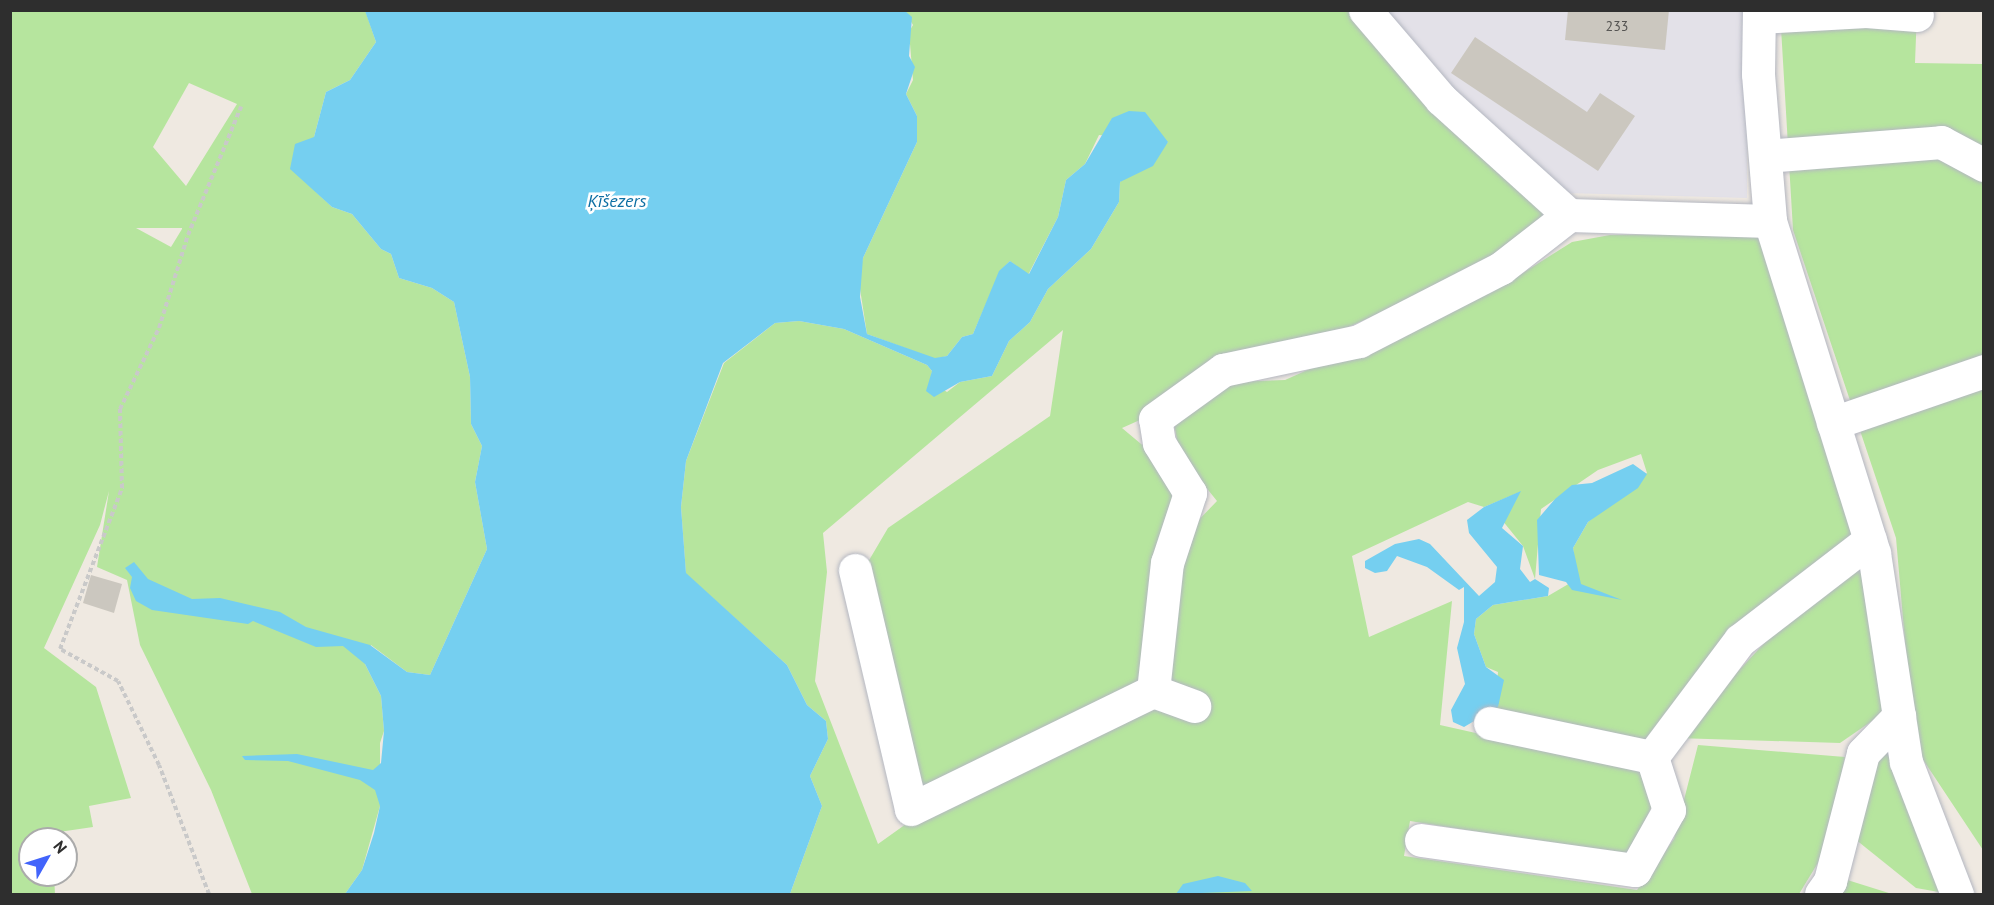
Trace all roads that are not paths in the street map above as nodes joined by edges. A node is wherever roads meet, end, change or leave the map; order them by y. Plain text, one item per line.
1 (1365, 10) edge
2 (1759, 14) edge
3 (1917, 15) dead end
4 (1765, 156) junction
5 (1983, 165) edge
6 (1569, 215) junction
7 (1770, 220) junction
8 (1983, 371) edge
9 (1833, 423) junction
10 (1870, 540) junction
11 (855, 570) dead end
12 (1153, 691) junction
13 (1194, 706) dead end
14 (1899, 716) junction
15 (1490, 723) dead end
16 (1652, 757) junction
17 (1421, 840) dead end
18 (1821, 894) edge
19 (1957, 894) edge

1 - 6 street
2 - 3 street
2 - 4 street
4 - 5 street
4 - 7 street
6 - 7 street
6 - 12 street
7 - 9 street
8 - 9 street
9 - 10 street
10 - 14 street
10 - 16 street
11 - 12 street
12 - 13 street
14 - 18 street
14 - 19 street
15 - 16 street
16 - 17 street

